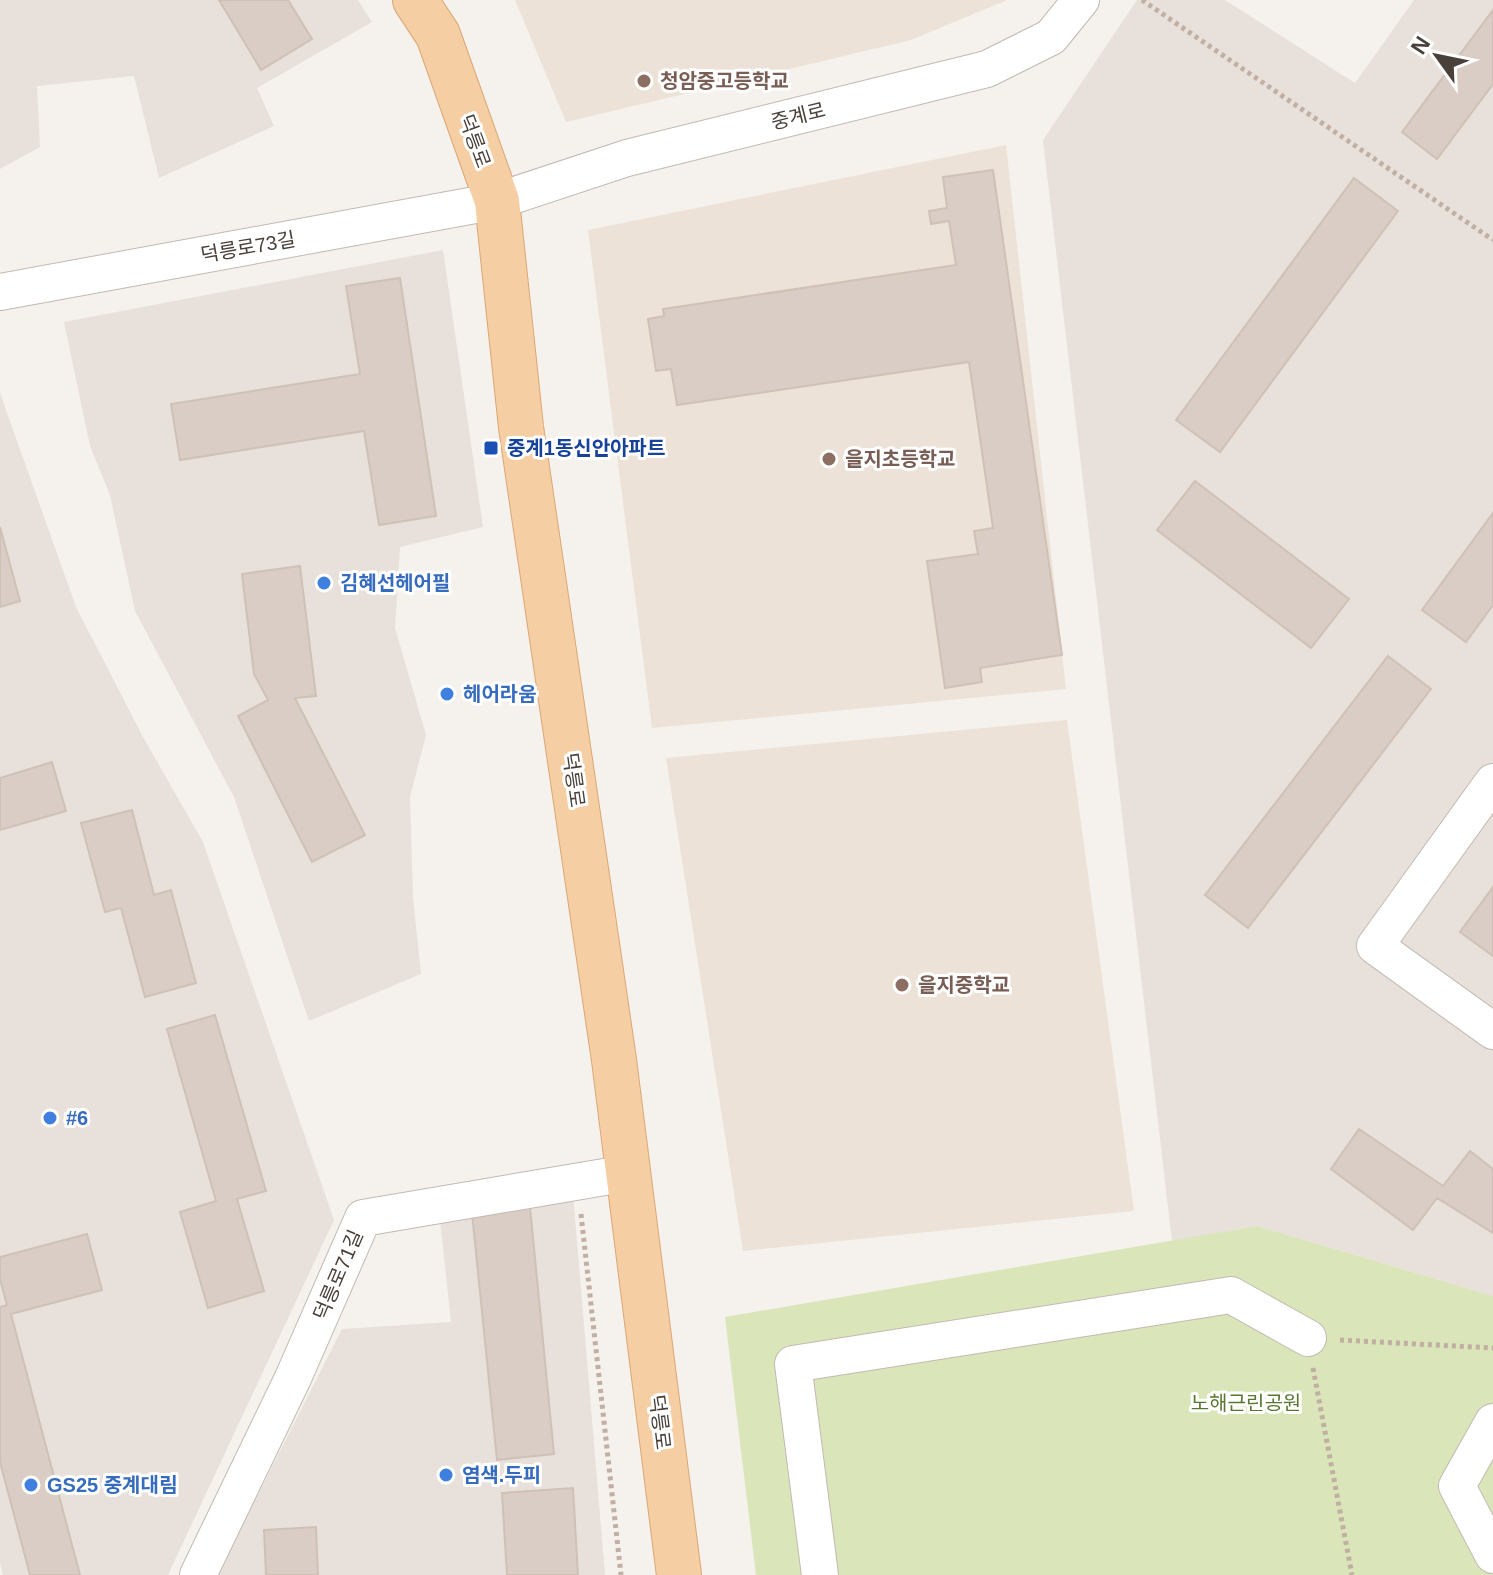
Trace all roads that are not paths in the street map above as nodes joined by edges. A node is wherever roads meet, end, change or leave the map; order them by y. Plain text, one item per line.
1 (415, 0) edge
2 (1081, 0) edge
3 (497, 201) junction
4 (0, 292) edge
5 (1493, 782) edge
6 (1493, 1031) edge
7 (628, 1173) junction
8 (1308, 1338) road end
9 (1493, 1422) edge
10 (1493, 1555) edge
11 (198, 1575) edge
12 (679, 1575) edge
13 (820, 1575) edge

1 - 3 main road, 덕릉로
2 - 3 street, 중계로
3 - 4 street, 덕릉로73길
3 - 7 main road, 덕릉로
5 - 6 street
7 - 11 street, 덕릉로71길
7 - 12 main road, 덕릉로
8 - 13 street
9 - 10 street

